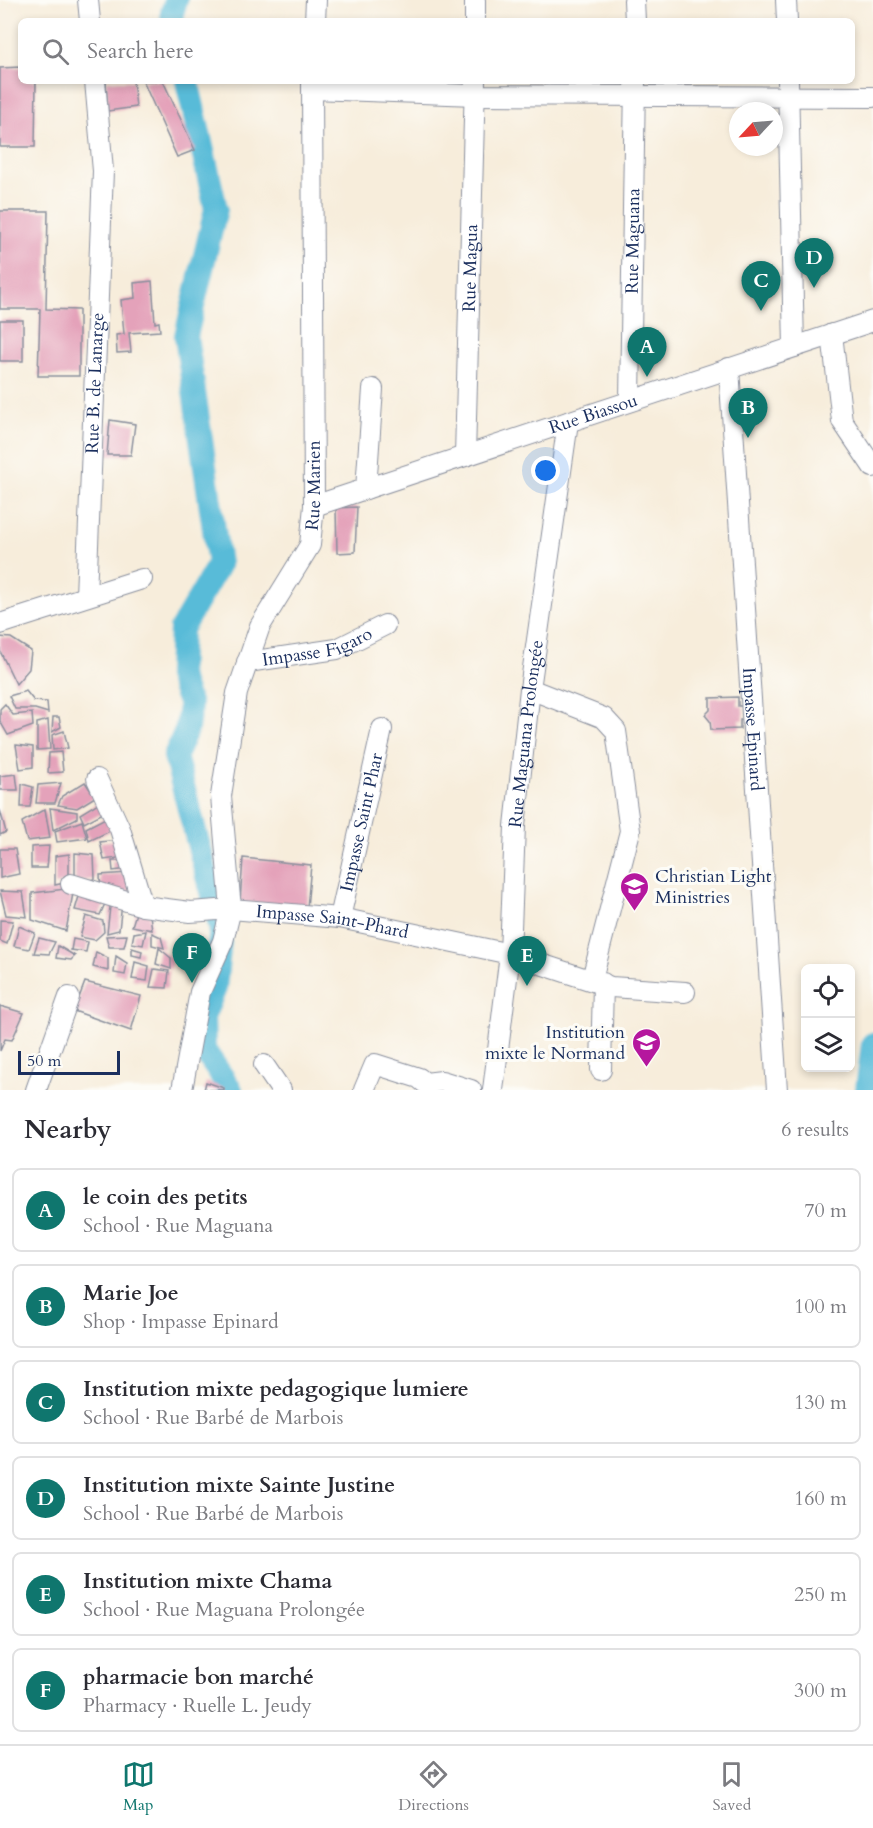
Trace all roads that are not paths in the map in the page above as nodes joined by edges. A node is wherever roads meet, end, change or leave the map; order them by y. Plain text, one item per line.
1 (88, 0) edge
2 (316, 0) edge
3 (475, 0) edge
4 (634, 0) edge
5 (786, 0) edge
6 (90, 18) edge
7 (315, 18) edge
8 (475, 18) edge
9 (635, 18) edge
10 (787, 18) edge
11 (95, 84) edge
12 (312, 85) edge
13 (475, 88) edge
14 (636, 88) edge
15 (789, 89) edge
16 (873, 97) edge
17 (873, 321) edge
18 (832, 334) junction
19 (794, 347) junction
20 (729, 368) junction
21 (373, 389) dead end
22 (630, 401) junction
23 (568, 422) junction
24 (465, 456) junction
25 (873, 467) edge
26 (366, 489) junction
27 (314, 506) junction
28 (142, 579) dead end
29 (86, 596) junction
30 (0, 624) edge
31 (385, 625) dead end
32 (248, 662) junction
33 (530, 689) junction
34 (382, 729) dead end
35 (97, 779) dead end
36 (71, 884) dead end
37 (142, 906) junction
38 (231, 909) junction
39 (340, 918) junction
40 (510, 954) junction
41 (597, 981) junction
42 (685, 992) dead end
43 (69, 997) dead end
44 (264, 1065) dead end
45 (601, 1070) dead end
46 (36, 1090) edge
47 (182, 1090) edge
48 (281, 1090) edge
49 (364, 1090) edge
50 (471, 1090) edge
51 (494, 1090) edge
52 (777, 1090) edge

1 - 6 street
2 - 7 street
3 - 8 street
4 - 9 street
5 - 10 street
11 - 29 street, Rue B. de Lanarge
12 - 13 street
12 - 27 street, Rue Marien
13 - 14 street
13 - 24 street, Rue Magua
14 - 15 street
14 - 22 street, Rue Maguana
15 - 16 street
15 - 19 street
17 - 18 street, Rue Biassou
18 - 19 street, Rue Biassou
18 - 25 street
19 - 20 street, Rue Biassou
20 - 22 street, Rue Biassou
20 - 52 street, Impasse Epinard
21 - 26 street
22 - 23 street, Rue Biassou
23 - 24 street, Rue Biassou
23 - 33 street, Rue Maguana Prolongée
24 - 26 street, Rue Biassou
26 - 27 street, Rue Biassou
27 - 32 street, Rue Marien
28 - 29 street
29 - 30 street
31 - 32 street, Impasse Figaro
32 - 38 street, Rue Marien
33 - 40 street, Rue Maguana Prolongée
33 - 41 street
34 - 39 street, Impasse Saint Phar
35 - 37 street
36 - 37 street, Impasse Saint-Phard
37 - 38 street, Impasse Saint-Phard
38 - 39 street, Impasse Saint-Phard
38 - 47 street, Rue Marien
39 - 40 street, Impasse Saint-Phard
40 - 41 street, Impasse Saint-Phard
40 - 51 street, Rue Maguana Prolongée
41 - 42 street, Impasse Saint-Phard
41 - 45 street
43 - 46 street
44 - 48 street
49 - 50 street

